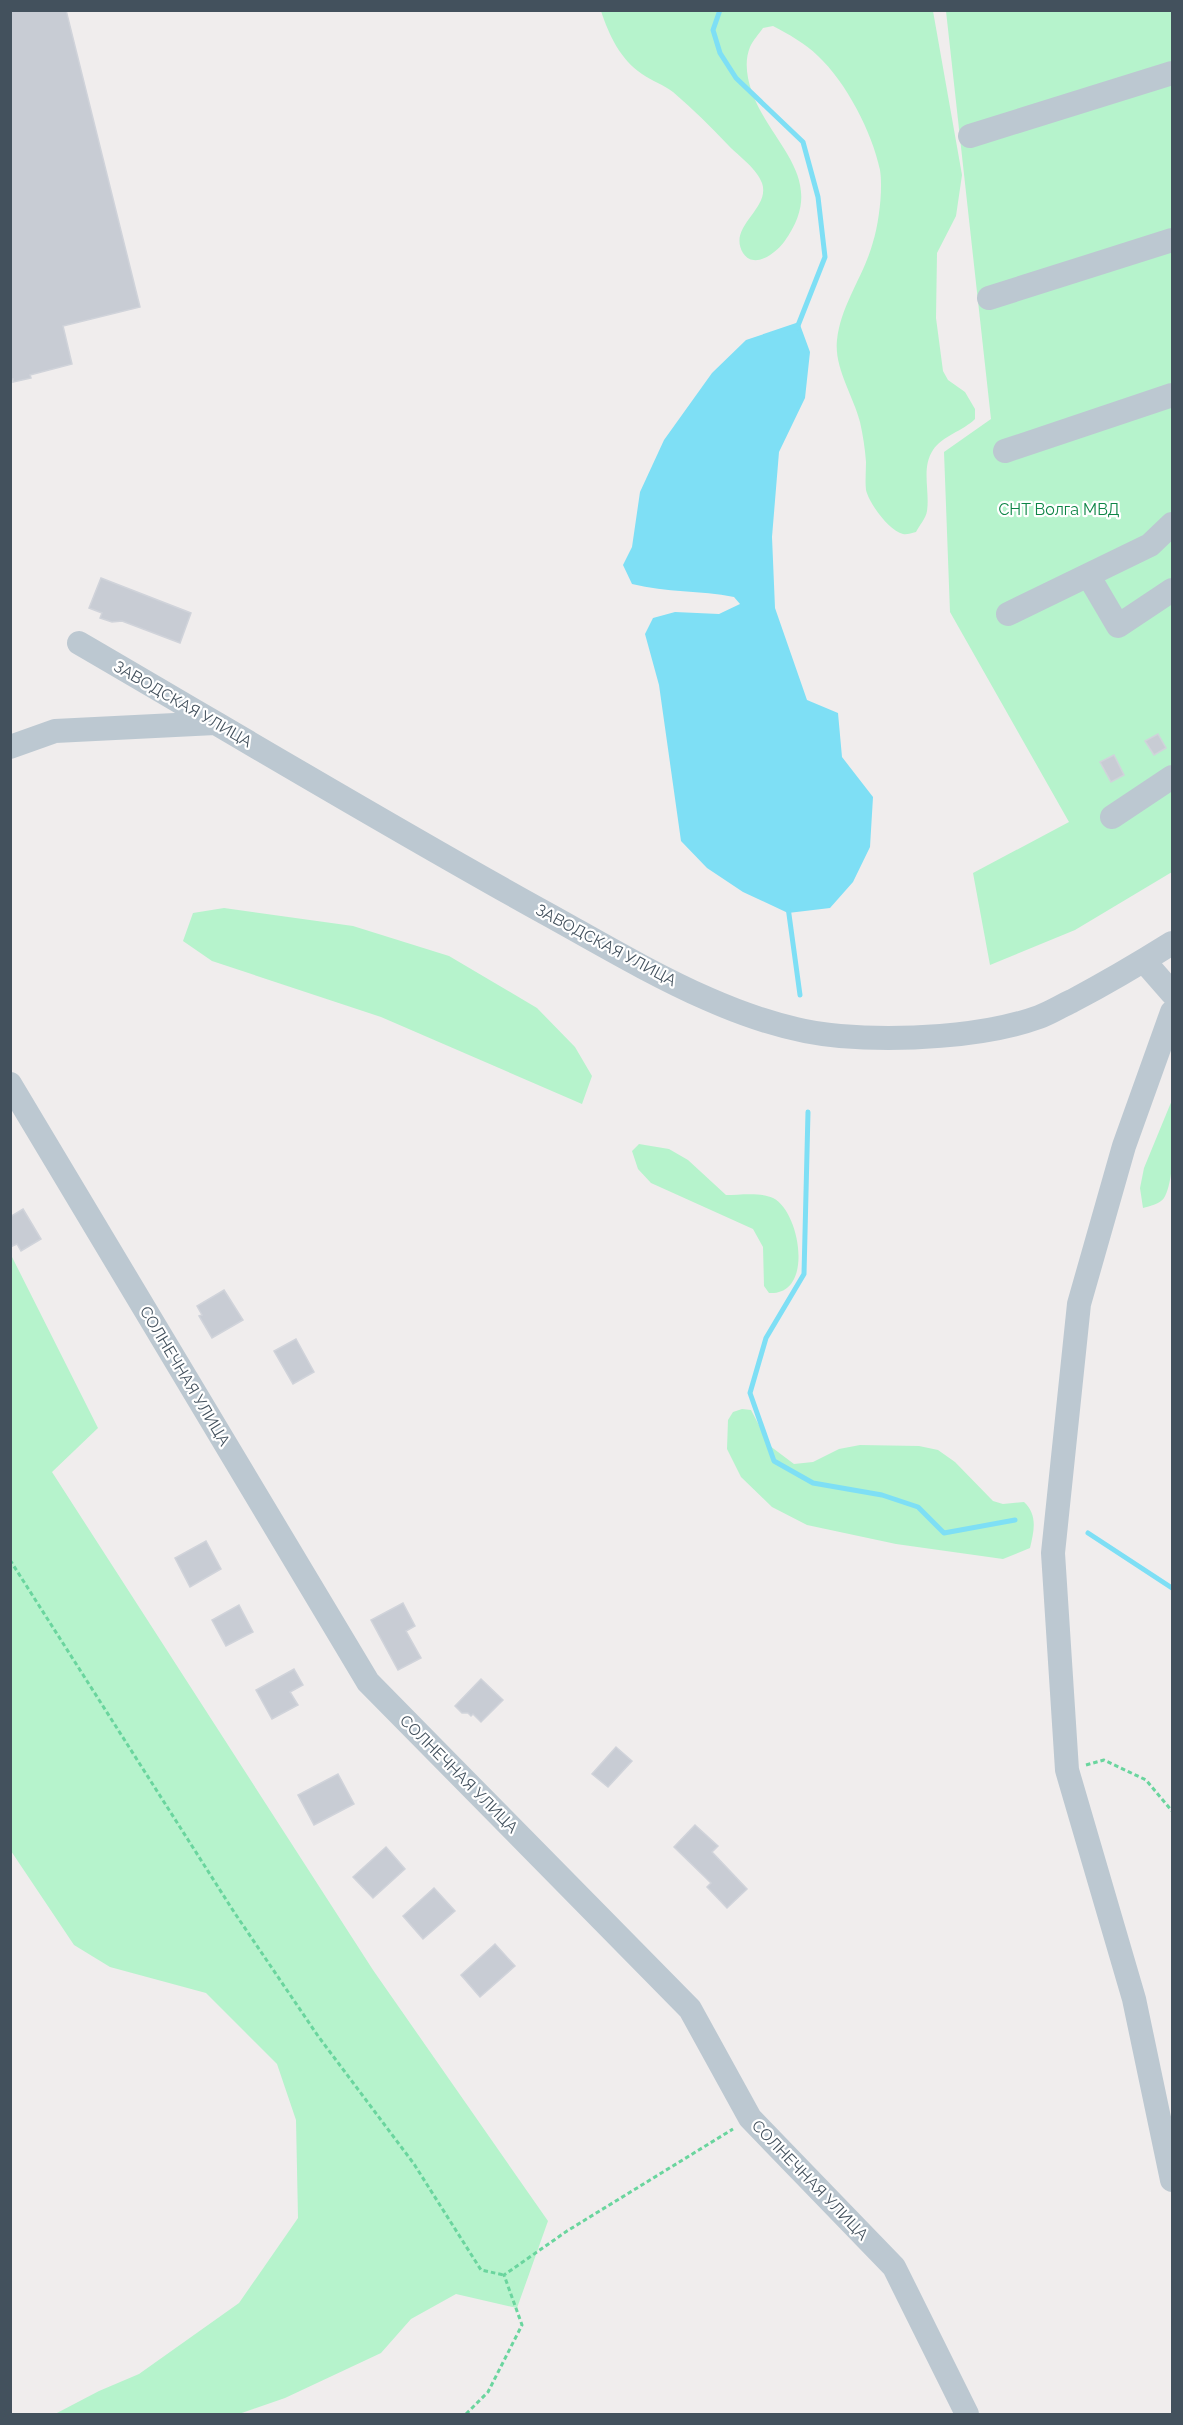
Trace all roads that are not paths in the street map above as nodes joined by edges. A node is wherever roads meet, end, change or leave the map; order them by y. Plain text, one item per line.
1 (1173, 73) edge
2 (970, 136) dead end
3 (1173, 240) edge
4 (989, 298) dead end
5 (1173, 395) edge
6 (1005, 451) dead end
7 (1173, 524) edge
8 (1088, 575) junction
9 (1173, 590) edge
10 (1008, 614) dead end
11 (79, 643) dead end
12 (215, 723) junction
13 (10, 747) edge
14 (1173, 777) edge
15 (1112, 817) dead end
16 (1173, 943) edge
17 (1144, 961) junction
18 (1173, 993) edge
19 (1173, 1012) edge
20 (10, 1084) edge
21 (1173, 2180) edge
22 (967, 2415) edge

1 - 2 street
3 - 4 street
5 - 6 street
7 - 8 street
8 - 9 street
8 - 10 street
11 - 12 street, ЗАВОДСКАЯ УЛИЦА
12 - 13 street
12 - 17 street, ЗАВОДСКАЯ УЛИЦА
14 - 15 street
16 - 17 street, ЗАВОДСКАЯ УЛИЦА
17 - 18 street
19 - 21 street
20 - 22 street, СОЛНЕЧНАЯ УЛИЦА

